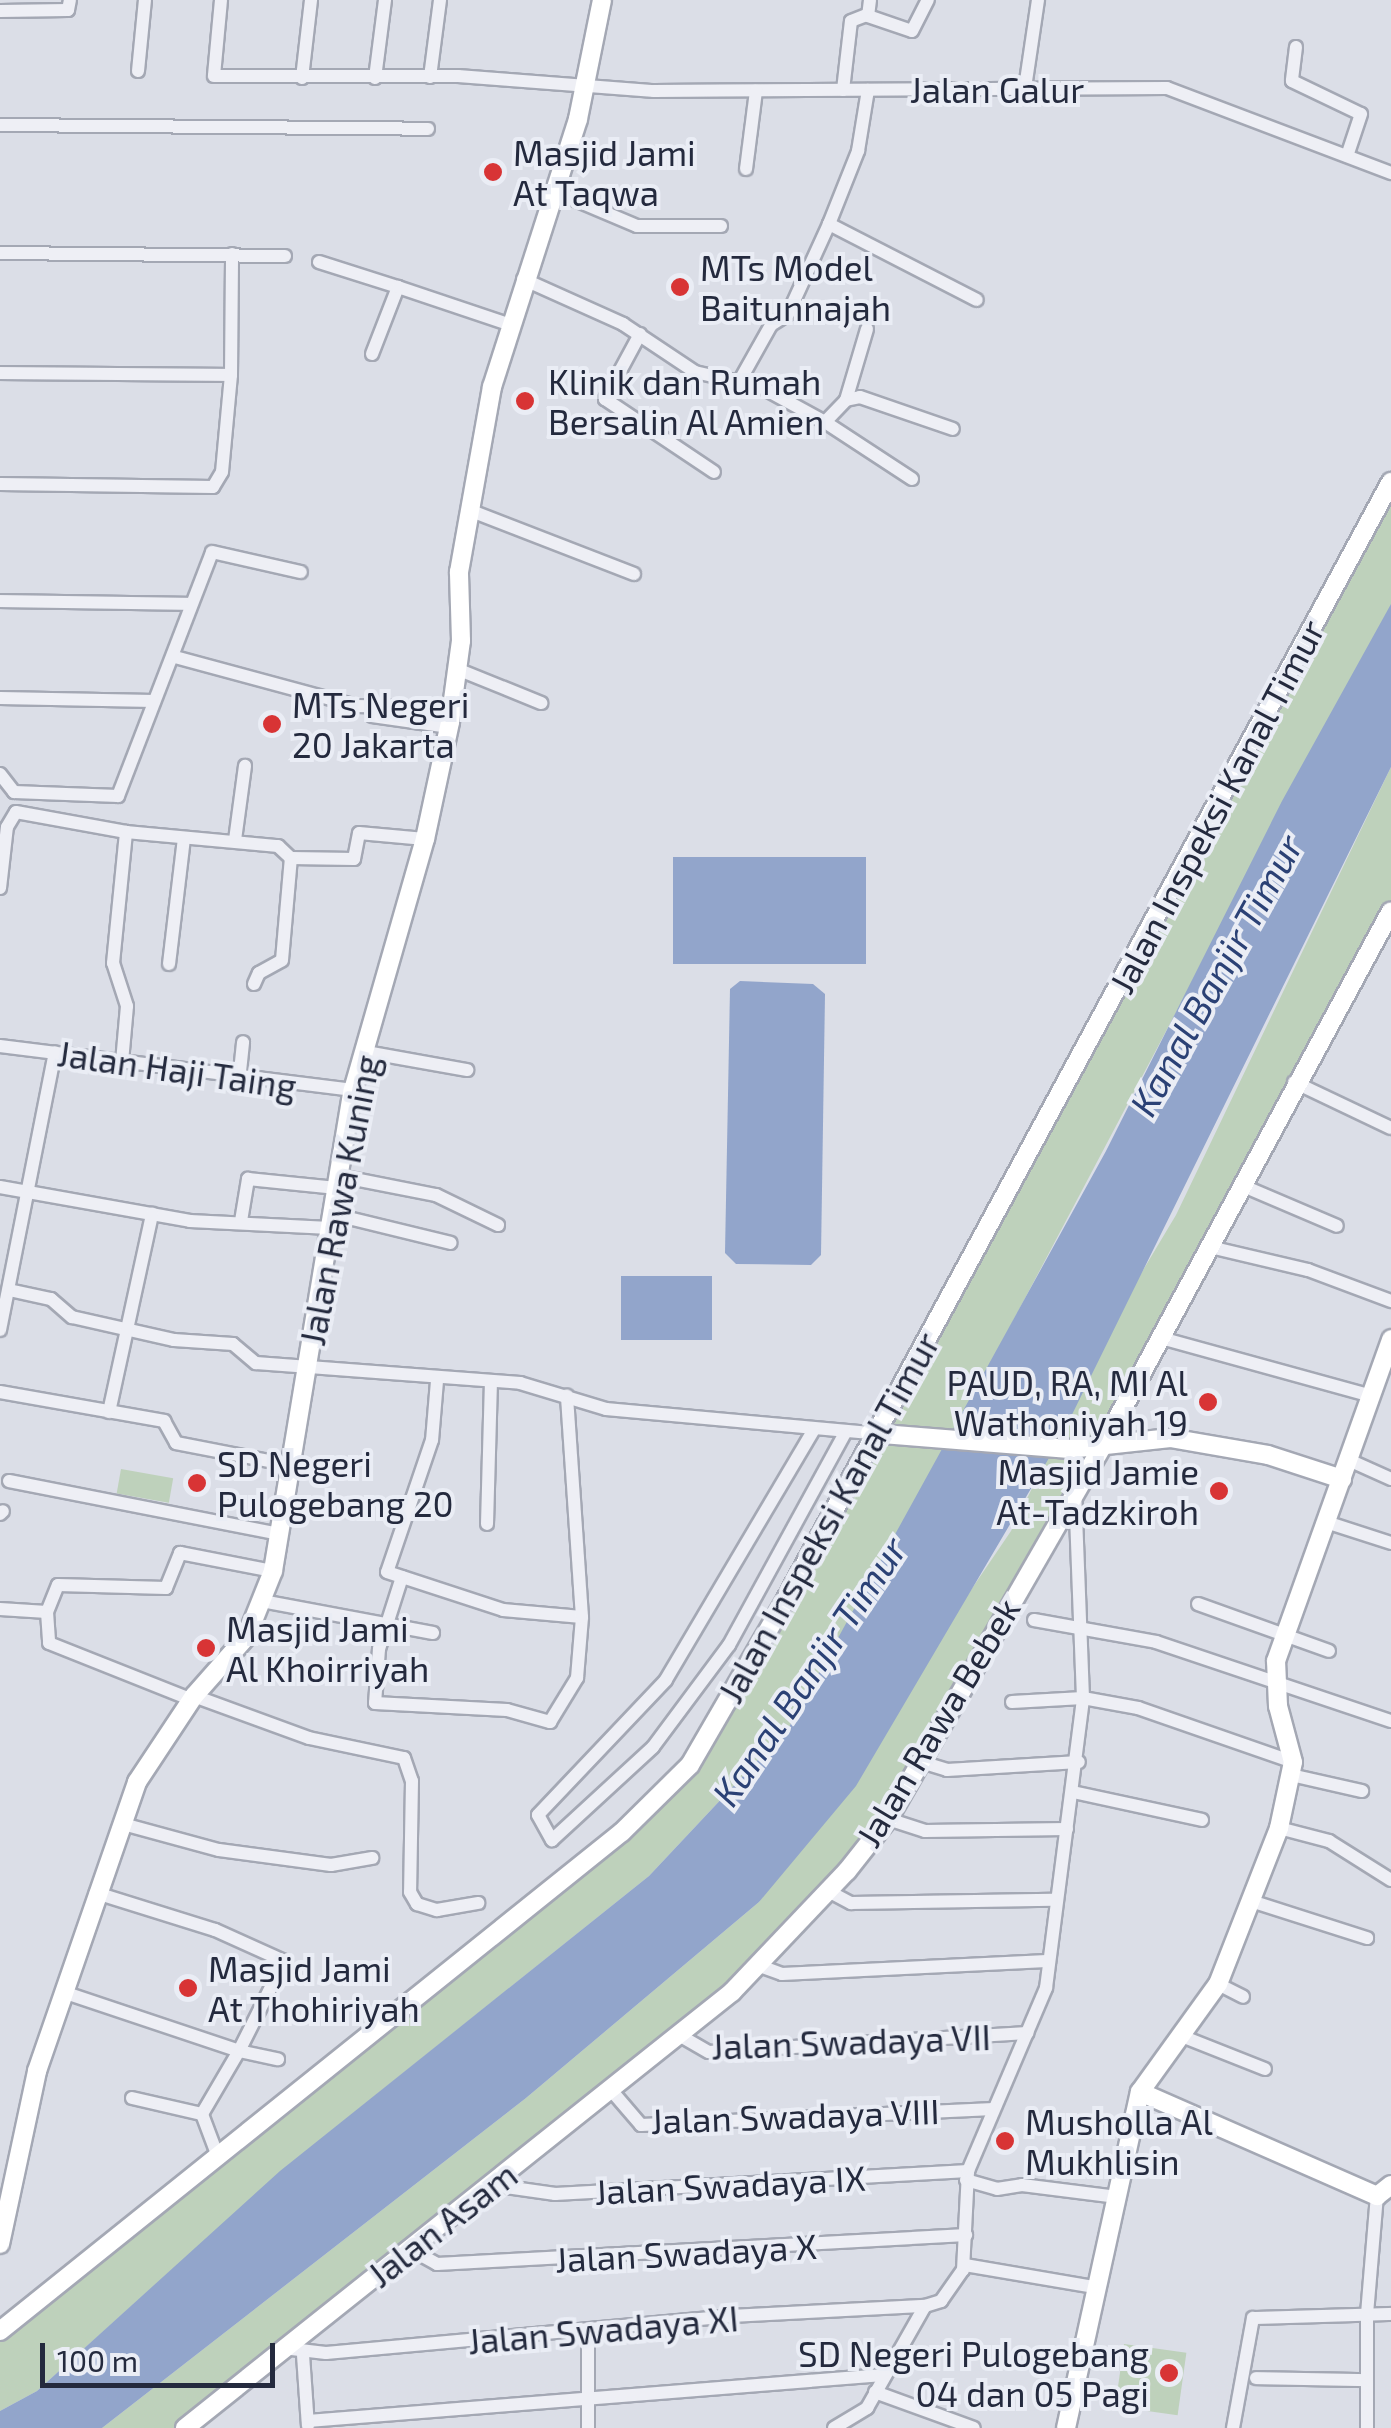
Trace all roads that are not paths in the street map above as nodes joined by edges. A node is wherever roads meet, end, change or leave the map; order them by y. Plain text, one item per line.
1 (70, 0) edge
2 (145, 0) edge
3 (221, 0) edge
4 (311, 0) edge
5 (385, 0) edge
6 (440, 0) edge
7 (602, 0) edge
8 (928, 0) edge
9 (1038, 0) edge
10 (868, 7) edge
11 (0, 11) edge
12 (1296, 47) dead end
13 (138, 70) dead end
14 (430, 76) junction
15 (302, 78) junction
16 (375, 78) junction
17 (587, 86) junction
18 (1025, 88) junction
19 (843, 90) junction
20 (868, 90) junction
21 (756, 91) junction
22 (0, 125) edge
23 (428, 129) dead end
24 (1347, 156) junction
25 (746, 169) dead end
26 (1391, 173) edge
27 (554, 192) junction
28 (829, 224) junction
29 (721, 226) dead end
30 (0, 253) edge
31 (232, 254) junction
32 (285, 256) dead end
33 (319, 262) dead end
34 (523, 279) junction
35 (398, 286) junction
36 (977, 300) dead end
37 (508, 324) junction
38 (866, 329) dead end
39 (640, 334) junction
40 (372, 354) dead end
41 (0, 373) edge
42 (231, 375) junction
43 (739, 382) junction
44 (846, 400) junction
45 (825, 422) junction
46 (953, 429) dead end
47 (714, 472) dead end
48 (912, 478) dead end
49 (1391, 482) edge
50 (0, 484) edge
51 (468, 510) junction
52 (301, 572) dead end
53 (634, 574) dead end
54 (0, 601) edge
55 (191, 604) junction
56 (175, 657) junction
57 (457, 669) junction
58 (0, 698) edge
59 (154, 701) junction
60 (541, 703) dead end
61 (404, 708) dead end
62 (364, 714) dead end
63 (449, 727) junction
64 (244, 766) dead end
65 (2, 779) edge
66 (0, 806) edge
67 (16, 812) junction
68 (126, 832) junction
69 (184, 839) junction
70 (426, 839) junction
71 (236, 840) junction
72 (291, 858) junction
73 (0, 888) edge
74 (1391, 911) edge
75 (169, 964) dead end
76 (254, 984) dead end
77 (243, 1042) dead end
78 (0, 1046) edge
79 (55, 1052) junction
80 (366, 1052) junction
81 (122, 1062) junction
82 (467, 1070) dead end
83 (239, 1081) junction
84 (1294, 1082) junction
85 (353, 1090) junction
86 (1391, 1128) edge
87 (338, 1182) junction
88 (1241, 1185) junction
89 (0, 1186) edge
90 (32, 1190) junction
91 (152, 1214) junction
92 (241, 1220) junction
93 (331, 1221) junction
94 (498, 1224) dead end
95 (1337, 1226) dead end
96 (451, 1243) dead end
97 (1210, 1247) junction
98 (9, 1290) junction
99 (1391, 1301) edge
100 (0, 1330) edge
101 (129, 1330) junction
102 (1160, 1338) junction
103 (1391, 1340) edge
104 (307, 1368) junction
105 (1386, 1371) edge
106 (437, 1381) junction
107 (491, 1382) junction
108 (0, 1392) edge
109 (566, 1396) junction
110 (1372, 1396) junction
111 (109, 1412) junction
112 (812, 1431) junction
113 (870, 1433) junction
114 (845, 1434) junction
115 (1104, 1443) junction
116 (1351, 1461) junction
117 (289, 1465) junction
118 (1342, 1479) junction
119 (1391, 1479) edge
120 (9, 1481) dead end
121 (1074, 1486) junction
122 (1326, 1522) junction
123 (487, 1524) dead end
124 (279, 1534) junction
125 (1391, 1544) edge
126 (273, 1571) junction
127 (402, 1577) junction
128 (262, 1601) junction
129 (1198, 1604) dead end
130 (0, 1609) edge
131 (47, 1612) junction
132 (582, 1617) junction
133 (1034, 1620) dead end
134 (388, 1623) junction
135 (1080, 1624) junction
136 (433, 1633) dead end
137 (1282, 1634) junction
138 (1329, 1652) dead end
139 (1274, 1683) junction
140 (193, 1698) junction
141 (1083, 1698) junction
142 (1012, 1702) dead end
143 (1391, 1721) edge
144 (918, 1761) junction
145 (1079, 1762) junction
146 (1292, 1769) junction
147 (1362, 1791) dead end
148 (1073, 1792) junction
149 (888, 1819) junction
150 (1202, 1820) dead end
151 (123, 1824) junction
152 (1067, 1828) junction
153 (1279, 1828) junction
154 (372, 1858) dead end
155 (1391, 1880) edge
156 (830, 1892) junction
157 (96, 1893) junction
158 (1053, 1900) junction
159 (1251, 1902) junction
160 (478, 1903) dead end
161 (1366, 1938) dead end
162 (1047, 1961) junction
163 (760, 1966) junction
164 (1218, 1984) junction
165 (63, 1992) junction
166 (1243, 1997) dead end
167 (1026, 2033) junction
168 (679, 2035) junction
169 (1184, 2037) junction
170 (238, 2051) junction
171 (278, 2059) dead end
172 (1265, 2069) dead end
173 (608, 2092) junction
174 (1140, 2092) junction
175 (132, 2098) dead end
176 (994, 2109) junction
177 (202, 2114) junction
178 (217, 2154) junction
179 (968, 2176) junction
180 (492, 2185) junction
181 (1380, 2192) edge
182 (1117, 2198) junction
183 (966, 2235) junction
184 (0, 2244) edge
185 (410, 2249) junction
186 (965, 2265) junction
187 (1099, 2288) junction
188 (925, 2306) junction
189 (1367, 2314) junction
190 (1391, 2314) edge
191 (0, 2330) edge
192 (582, 2332) junction
193 (284, 2348) junction
194 (304, 2355) junction
195 (884, 2374) junction
196 (1256, 2378) dead end
197 (1365, 2380) junction
198 (875, 2392) junction
199 (581, 2402) junction
200 (308, 2424) edge
201 (185, 2428) edge
202 (588, 2428) edge
203 (834, 2428) edge
204 (974, 2428) edge
205 (1066, 2428) edge
206 (1233, 2428) edge
207 (1367, 2428) edge

1 - 11 street
2 - 13 street
3 - 15 street, Jalan Galur
4 - 15 street
5 - 16 street
6 - 14 street
7 - 17 street, Jalan Rawa Kuning
8 - 10 street
9 - 18 street
10 - 19 street
12 - 24 street
14 - 16 street, Jalan Galur
14 - 17 street, Jalan Galur
15 - 16 street, Jalan Galur
17 - 21 street, Jalan Galur
17 - 27 street, Jalan Rawa Kuning
18 - 20 street, Jalan Galur
18 - 24 street, Jalan Galur
19 - 20 street, Jalan Galur
19 - 21 street, Jalan Galur
20 - 28 street
21 - 25 street
22 - 23 street
24 - 26 street, Jalan Galur
27 - 29 street
27 - 34 street, Jalan Rawa Kuning
28 - 36 street
28 - 43 street
30 - 31 street
31 - 32 street
31 - 42 street
33 - 35 street
34 - 37 street, Jalan Rawa Kuning
34 - 39 street
35 - 37 street
35 - 40 street
37 - 51 street, Jalan Rawa Kuning
38 - 44 street
39 - 43 street
39 - 47 street
41 - 42 street
42 - 50 street
43 - 45 street
44 - 45 street
44 - 46 street
45 - 48 street
49 - 113 street, Jalan Inspeksi Kanal Timur
51 - 53 street
51 - 57 street, Jalan Rawa Kuning
52 - 55 street
54 - 55 street
55 - 56 street
56 - 59 street
56 - 61 street
57 - 60 street
57 - 63 street, Jalan Rawa Kuning
58 - 59 street
59 - 65 street
62 - 63 street
63 - 70 street, Jalan Rawa Kuning
64 - 71 street
66 - 67 street
67 - 68 street
67 - 73 street
68 - 69 street
68 - 81 street
69 - 71 street
69 - 75 street
70 - 72 street
70 - 80 street, Jalan Rawa Kuning
71 - 72 street
72 - 76 street
74 - 84 street, Jalan Rawa Bebek
77 - 83 street
78 - 79 street, Jalan Haji Taing
79 - 81 street, Jalan Haji Taing
79 - 90 street
80 - 82 street
80 - 85 street, Jalan Rawa Kuning
81 - 83 street, Jalan Haji Taing
83 - 85 street, Jalan Haji Taing
84 - 86 street
84 - 88 street, Jalan Rawa Bebek
85 - 87 street, Jalan Rawa Kuning
87 - 92 street
87 - 93 street, Jalan Rawa Kuning
87 - 94 street
88 - 95 street
88 - 97 street, Jalan Rawa Bebek
89 - 90 street
90 - 91 street
90 - 98 street
91 - 92 street
91 - 101 street
92 - 93 street
93 - 96 street
93 - 104 street, Jalan Rawa Kuning
97 - 99 street
97 - 102 street, Jalan Rawa Bebek
98 - 100 street
98 - 101 street
101 - 104 street
101 - 111 street
102 - 110 street
102 - 115 street, Jalan Rawa Bebek
103 - 105 street
104 - 106 street
104 - 117 street, Jalan Rawa Kuning
105 - 110 street
106 - 107 street
106 - 127 street
107 - 109 street
107 - 123 street
108 - 111 street
109 - 112 street
109 - 132 street
110 - 116 street
111 - 117 street
112 - 114 street
112 - 114 street
113 - 114 street
113 - 115 street
113 - 178 street, Jalan Inspeksi Kanal Timur
115 - 118 street
115 - 121 street, Jalan Rawa Bebek
116 - 118 street
116 - 119 street
117 - 124 street, Jalan Rawa Kuning
118 - 122 street
120 - 124 street
121 - 135 street
121 - 144 street, Jalan Rawa Bebek
122 - 125 street
122 - 137 street
124 - 126 street, Jalan Rawa Kuning
126 - 128 street, Jalan Rawa Kuning
126 - 131 street
127 - 132 street
127 - 134 street
128 - 134 street
128 - 140 street, Jalan Rawa Kuning
129 - 137 street
130 - 131 street
131 - 140 street
132 - 134 street
133 - 135 street
134 - 136 street
135 - 139 street
135 - 141 street
137 - 138 street
137 - 139 street
139 - 143 street
139 - 146 street
140 - 151 street, Jalan Rawa Kuning
140 - 160 street
141 - 142 street
141 - 145 street
141 - 146 street
144 - 145 street
144 - 149 street, Jalan Rawa Bebek
145 - 148 street
146 - 147 street
146 - 153 street
148 - 150 street
148 - 152 street
149 - 152 street
149 - 156 street, Jalan Rawa Bebek
151 - 154 street
151 - 157 street, Jalan Rawa Kuning
152 - 158 street
153 - 155 street
153 - 159 street
156 - 158 street
156 - 163 street, Jalan Rawa Bebek
157 - 165 street, Jalan Rawa Kuning
157 - 170 street
158 - 162 street
159 - 161 street
159 - 164 street
162 - 163 street
162 - 167 street
163 - 168 street, Jalan Rawa Bebek
164 - 166 street
164 - 169 street
165 - 170 street
165 - 184 street, Jalan Rawa Kuning
167 - 168 street, Jalan Swadaya VII
167 - 176 street
168 - 173 street, Jalan Rawa Bebek
169 - 172 street
169 - 174 street
170 - 171 street
170 - 177 street
173 - 176 street, Jalan Swadaya VIII
173 - 180 street, Jalan Asam
174 - 181 street
174 - 182 street
175 - 177 street
176 - 179 street
177 - 178 street
178 - 191 street, Jalan Inspeksi Kanal Timur
179 - 180 street, Jalan Swadaya IX
179 - 182 street, Jalan Swadaya IX
179 - 183 street
180 - 185 street, Jalan Asam
181 - 189 street
182 - 187 street
183 - 185 street, Jalan Swadaya X
183 - 186 street
185 - 193 street, Jalan Asam
186 - 187 street
186 - 188 street
187 - 205 street
188 - 192 street, Jalan Swadaya XI
188 - 195 street
189 - 190 street
189 - 197 street
189 - 206 street
192 - 194 street, Jalan Swadaya XI
192 - 199 street
193 - 194 street, Jalan Swadaya XI
193 - 201 street, Jalan Asam
194 - 200 street
195 - 198 street
195 - 199 street
196 - 197 street
197 - 207 street
198 - 203 street
198 - 204 street
199 - 200 street
199 - 202 street

